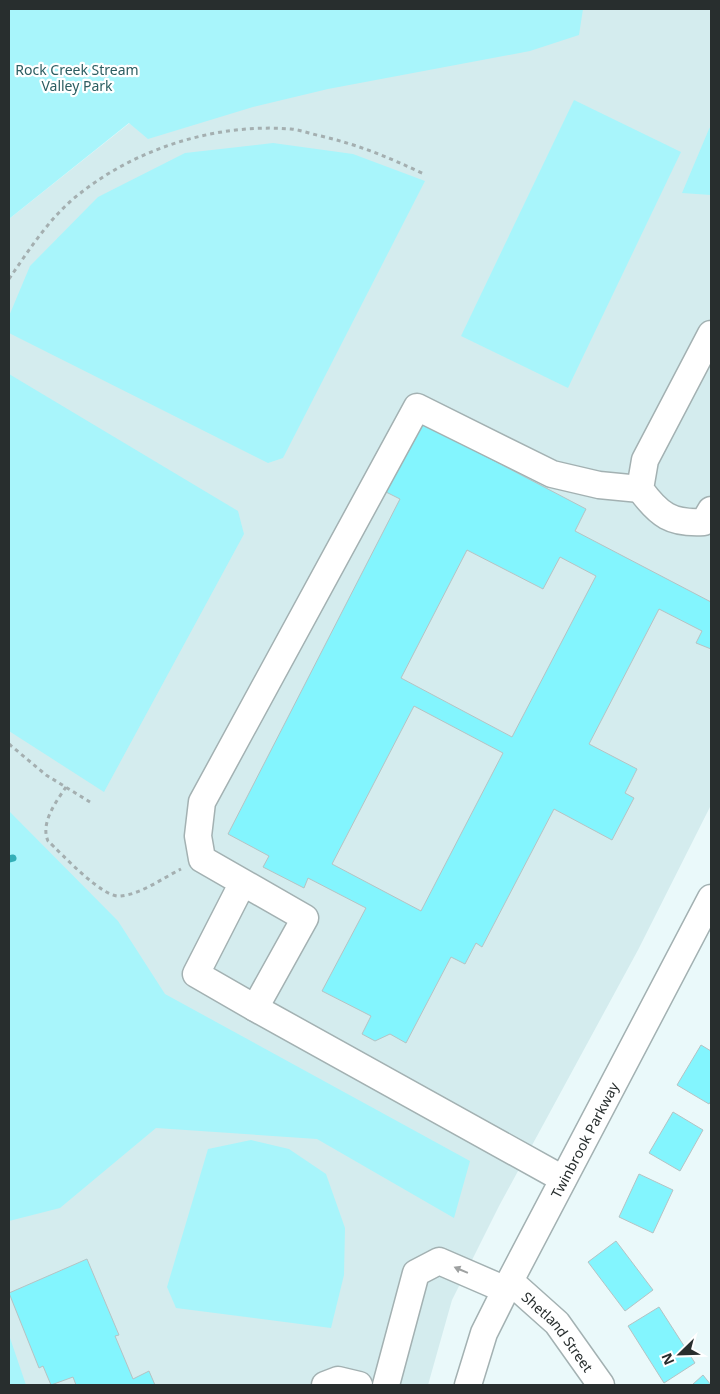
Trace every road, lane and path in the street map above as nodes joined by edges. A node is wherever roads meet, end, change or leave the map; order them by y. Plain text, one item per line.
1 (424, 174) dead end
2 (9, 280) edge
3 (711, 334) edge
4 (640, 489) junction
5 (711, 510) edge
6 (9, 744) edge
7 (66, 787) junction
8 (90, 802) dead end
9 (202, 859) junction
10 (242, 884) junction
11 (711, 898) edge
12 (255, 1008) junction
13 (563, 1179) junction
14 (508, 1285) junction
15 (325, 1385) edge
16 (359, 1385) edge
17 (386, 1385) edge
18 (468, 1385) edge
19 (601, 1385) edge

1 - 2 path
3 - 4 street
4 - 5 street
4 - 9 street
6 - 7 path
7 - 8 path
7 - 9 path
9 - 10 street
10 - 12 street
10 - 12 street
11 - 13 street, Twinbrook Parkway
12 - 13 street
13 - 14 street, Twinbrook Parkway
14 -> 17 street, Shetland Street
14 - 18 street, Twinbrook Parkway
14 - 19 street, Shetland Street
15 - 16 street

